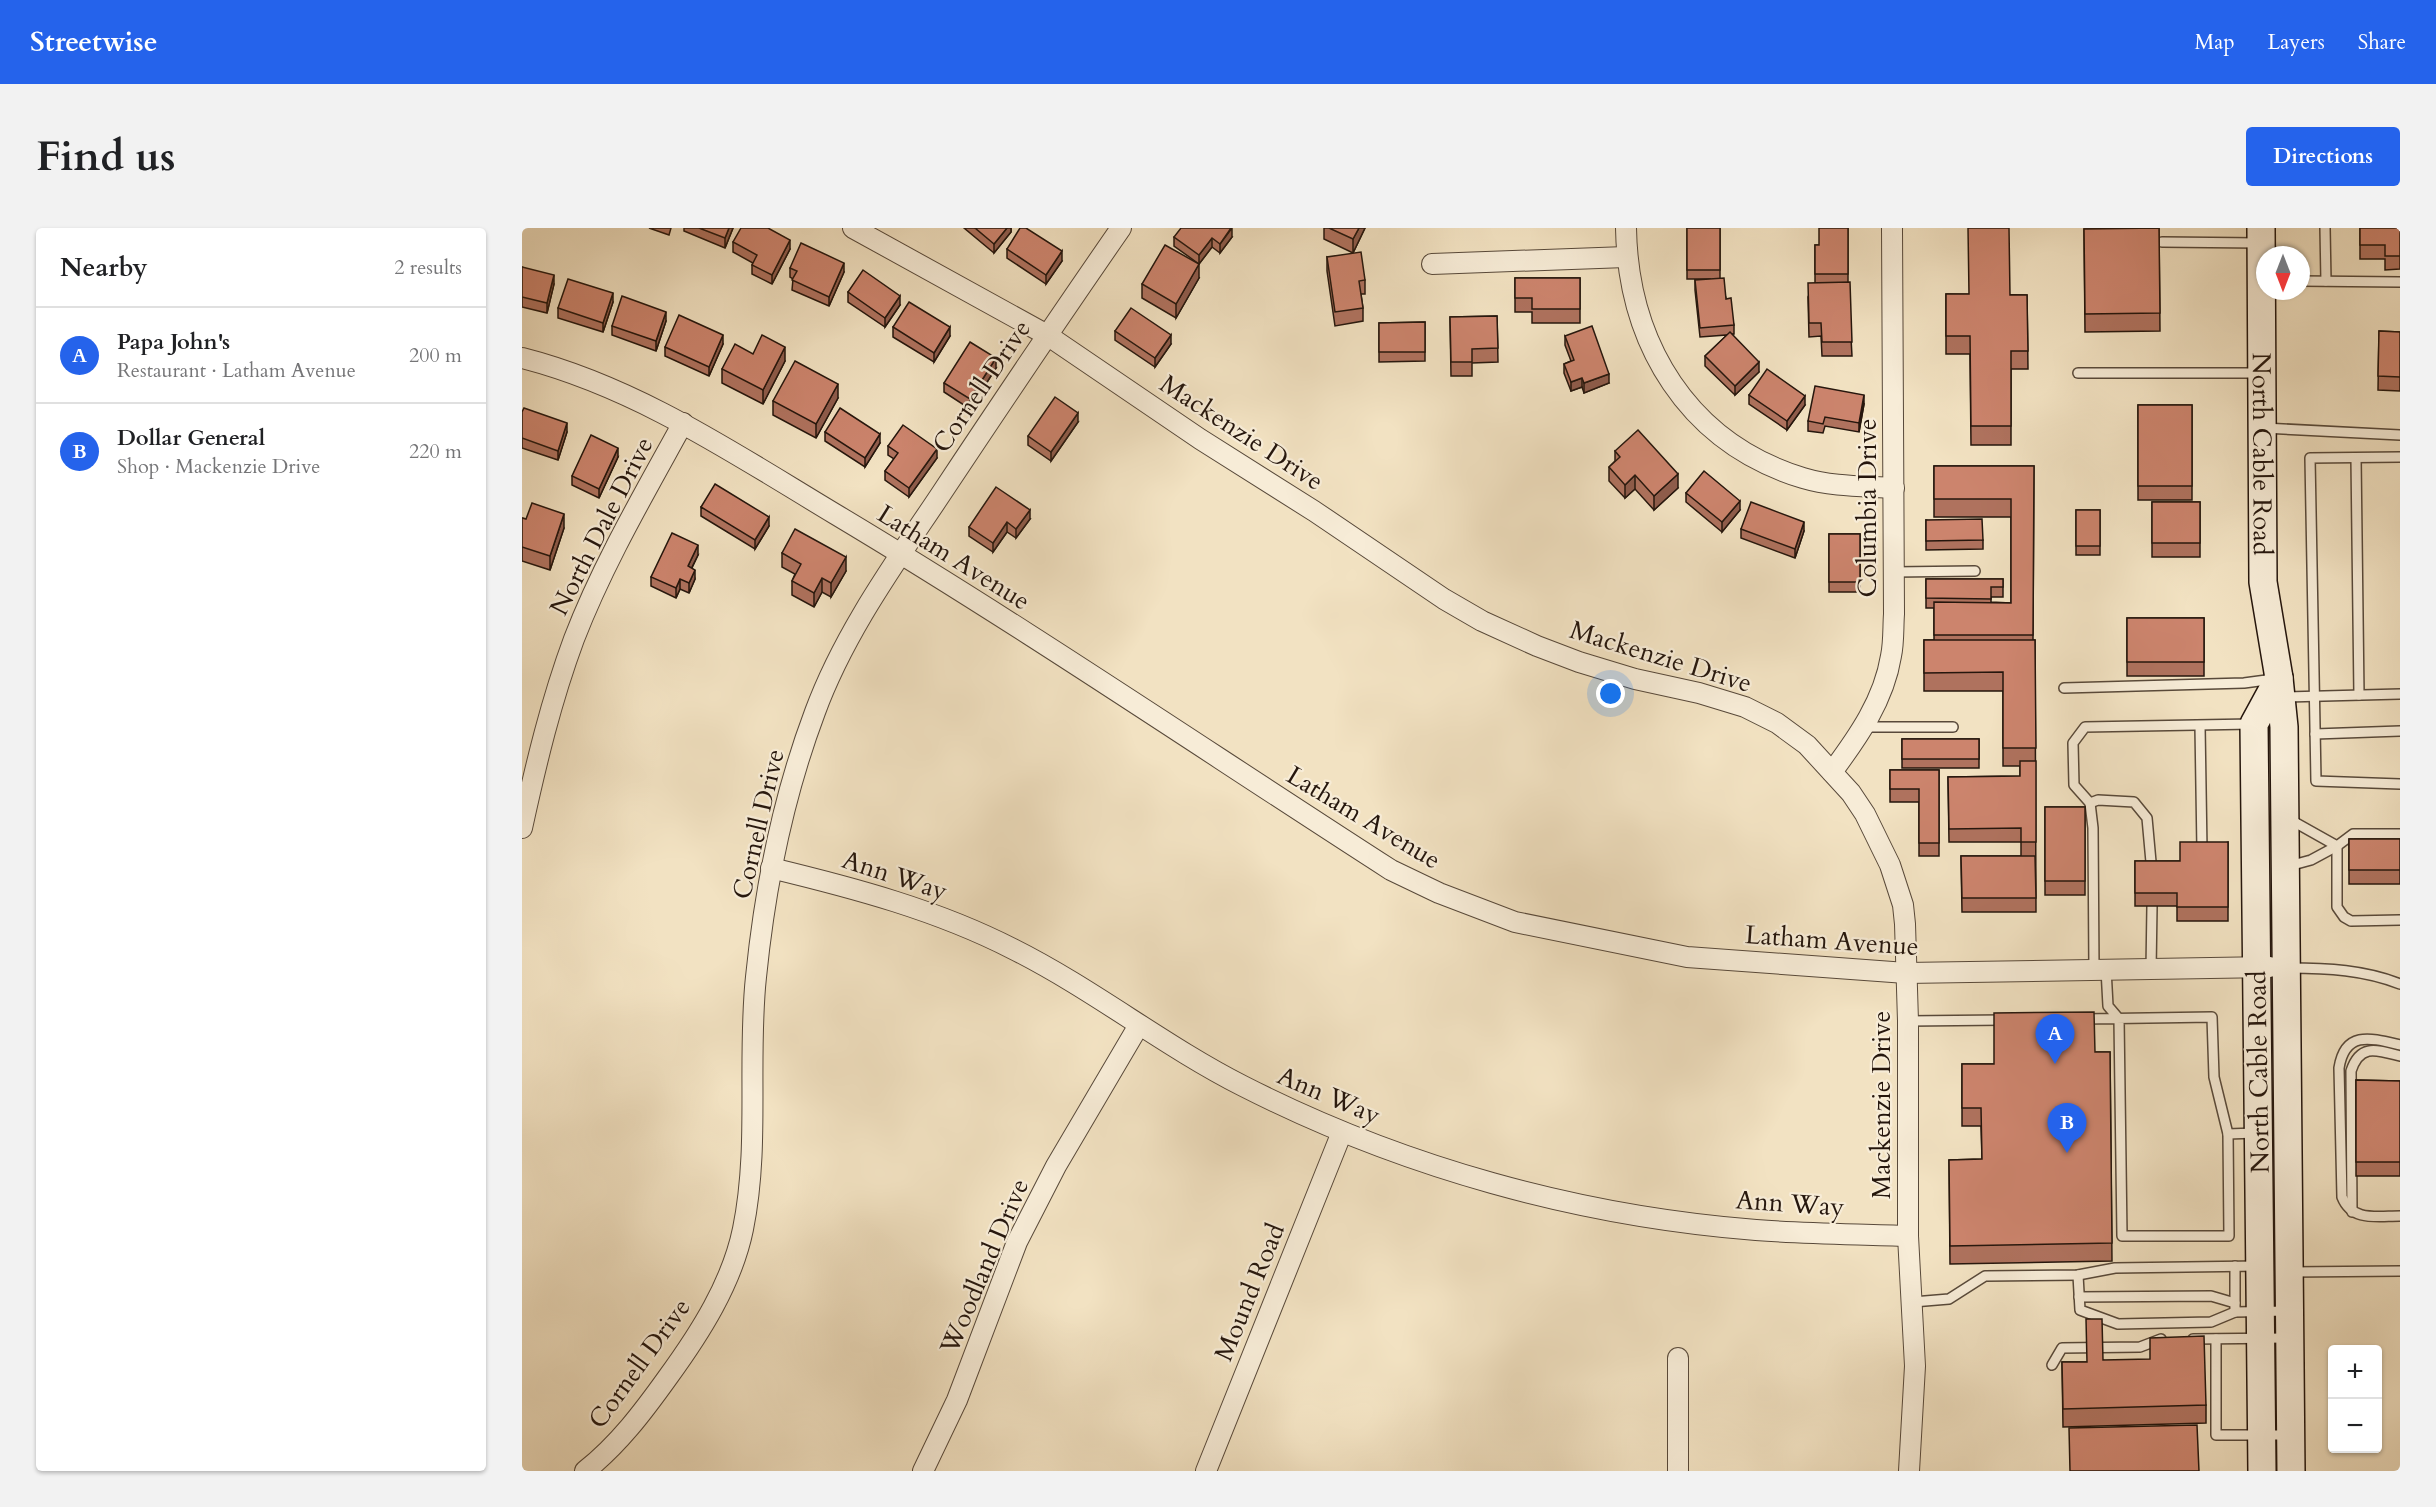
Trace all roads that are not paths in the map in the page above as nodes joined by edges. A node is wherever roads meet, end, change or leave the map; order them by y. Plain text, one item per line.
1 (853, 228) edge
2 (1122, 228) edge
3 (1626, 228) edge
4 (1892, 228) edge
5 (2325, 228) edge
6 (2261, 236) edge
7 (2162, 242) edge
8 (1626, 257) junction
9 (1432, 264) dead end
10 (2310, 281) edge
11 (2326, 281) junction
12 (2400, 282) edge
13 (2263, 300) edge
14 (1047, 335) junction
15 (522, 358) edge
16 (2078, 373) dead end
17 (2262, 373) junction
18 (683, 423) junction
19 (2262, 428) junction
20 (2400, 435) edge
21 (2400, 457) edge
22 (2356, 458) junction
23 (1894, 488) junction
24 (901, 554) junction
25 (1975, 571) dead end
26 (1894, 572) junction
27 (2064, 688) dead end
28 (2279, 688) junction
29 (2400, 694) edge
30 (2359, 695) junction
31 (2313, 696) junction
32 (2254, 724) junction
33 (2200, 726) junction
34 (1862, 727) junction
35 (1953, 727) dead end
36 (2400, 731) edge
37 (2315, 734) junction
38 (1832, 772) junction
39 (2400, 784) edge
40 (2090, 803) junction
41 (2285, 817) junction
42 (522, 828) edge
43 (2400, 834) edge
44 (2337, 846) junction
45 (2202, 850) edge
46 (2286, 866) junction
47 (771, 868) junction
48 (2152, 875) edge
49 (2152, 906) edge
50 (2400, 920) edge
51 (2257, 967) junction
52 (2287, 968) junction
53 (2100, 969) junction
54 (2151, 970) junction
55 (1906, 973) junction
56 (2400, 984) edge
57 (2072, 1019) edge
58 (2119, 1019) junction
59 (2013, 1020) edge
60 (1908, 1022) junction
61 (1139, 1025) junction
62 (2400, 1045) edge
63 (2400, 1056) edge
64 (1342, 1132) junction
65 (2259, 1133) junction
66 (2228, 1134) junction
67 (2352, 1212) junction
68 (2400, 1216) edge
69 (1908, 1236) junction
70 (2248, 1266) junction
71 (2400, 1271) edge
72 (2290, 1272) junction
73 (2078, 1275) junction
74 (2079, 1297) junction
75 (1913, 1302) junction
76 (2244, 1309) junction
77 (2290, 1311) junction
78 (2290, 1338) junction
79 (2170, 1339) edge
80 (2181, 1339) edge
81 (2216, 1339) junction
82 (2261, 1339) junction
83 (1678, 1358) dead end
84 (2052, 1365) dead end
85 (2261, 1435) junction
86 (2291, 1435) junction
87 (585, 1471) edge
88 (922, 1471) edge
89 (1206, 1471) edge
90 (1678, 1471) edge
91 (1909, 1471) edge
92 (2262, 1471) edge
93 (2291, 1471) edge

1 - 14 street, Mackenzie Drive
2 - 14 street, Cornell Drive
3 - 8 street
4 - 23 street, Columbia Drive
5 - 11 lane
6 - 7 lane
8 - 9 street
8 - 23 street
10 - 11 lane
11 - 12 lane
13 - 17 street, North Cable Road
14 - 24 street, Cornell Drive
14 - 38 street, Mackenzie Drive
15 - 18 street, Latham Avenue
16 - 17 lane
17 - 19 street, North Cable Road
18 - 24 street, Latham Avenue
18 - 42 street, North Dale Drive
19 - 20 lane
19 - 28 street, North Cable Road
21 - 22 lane
22 - 30 lane
22 - 31 lane
23 - 26 street, Columbia Drive
24 - 47 street, Cornell Drive
24 - 55 street, Latham Avenue
25 - 26 lane
26 - 34 street, Columbia Drive
27 - 28 lane
28 - 31 lane
28 - 32 street, North Cable Road
28 - 41 street, North Cable Road
29 - 30 lane
30 - 31 lane
31 - 37 lane
32 - 33 lane
32 - 51 street, North Cable Road
33 - 40 lane
33 - 45 lane
34 - 35 lane
34 - 38 street, Columbia Drive
36 - 37 lane
37 - 39 lane
38 - 55 street, Mackenzie Drive
40 - 48 lane
40 - 53 lane
41 - 44 lane
41 - 46 street, North Cable Road
43 - 44 lane
44 - 46 lane
44 - 50 lane
46 - 52 street, North Cable Road
47 - 61 street, Ann Way
47 - 87 street, Cornell Drive
49 - 54 lane
51 - 52 street, Latham Avenue
51 - 54 street, Latham Avenue
51 - 65 street, North Cable Road
52 - 56 lane
52 - 72 street, North Cable Road
53 - 54 street, Latham Avenue
53 - 55 street, Latham Avenue
53 - 58 lane
55 - 60 street, Mackenzie Drive
57 - 58 lane
58 - 66 lane
58 - 66 lane
59 - 60 lane
60 - 69 street, Mackenzie Drive
61 - 64 street, Ann Way
61 - 88 street, Woodland Drive
62 - 67 lane
63 - 67 lane
64 - 69 street, Ann Way
64 - 89 street, Mound Road
65 - 66 lane
65 - 70 street, North Cable Road
67 - 68 lane
69 - 75 street, Mackenzie Drive
70 - 73 lane
70 - 76 street, North Cable Road
71 - 72 lane
72 - 77 street, North Cable Road
73 - 74 lane
73 - 75 lane
74 - 76 lane
74 - 76 lane
75 - 91 street, Mackenzie Drive
76 - 77 lane
76 - 82 street, North Cable Road
77 - 78 street, North Cable Road
78 - 82 lane
78 - 86 street, North Cable Road
79 - 84 lane
80 - 81 lane
81 - 82 lane
81 - 85 lane
82 - 85 street, North Cable Road
83 - 90 street
85 - 86 lane
85 - 92 street, North Cable Road
86 - 93 street, North Cable Road

